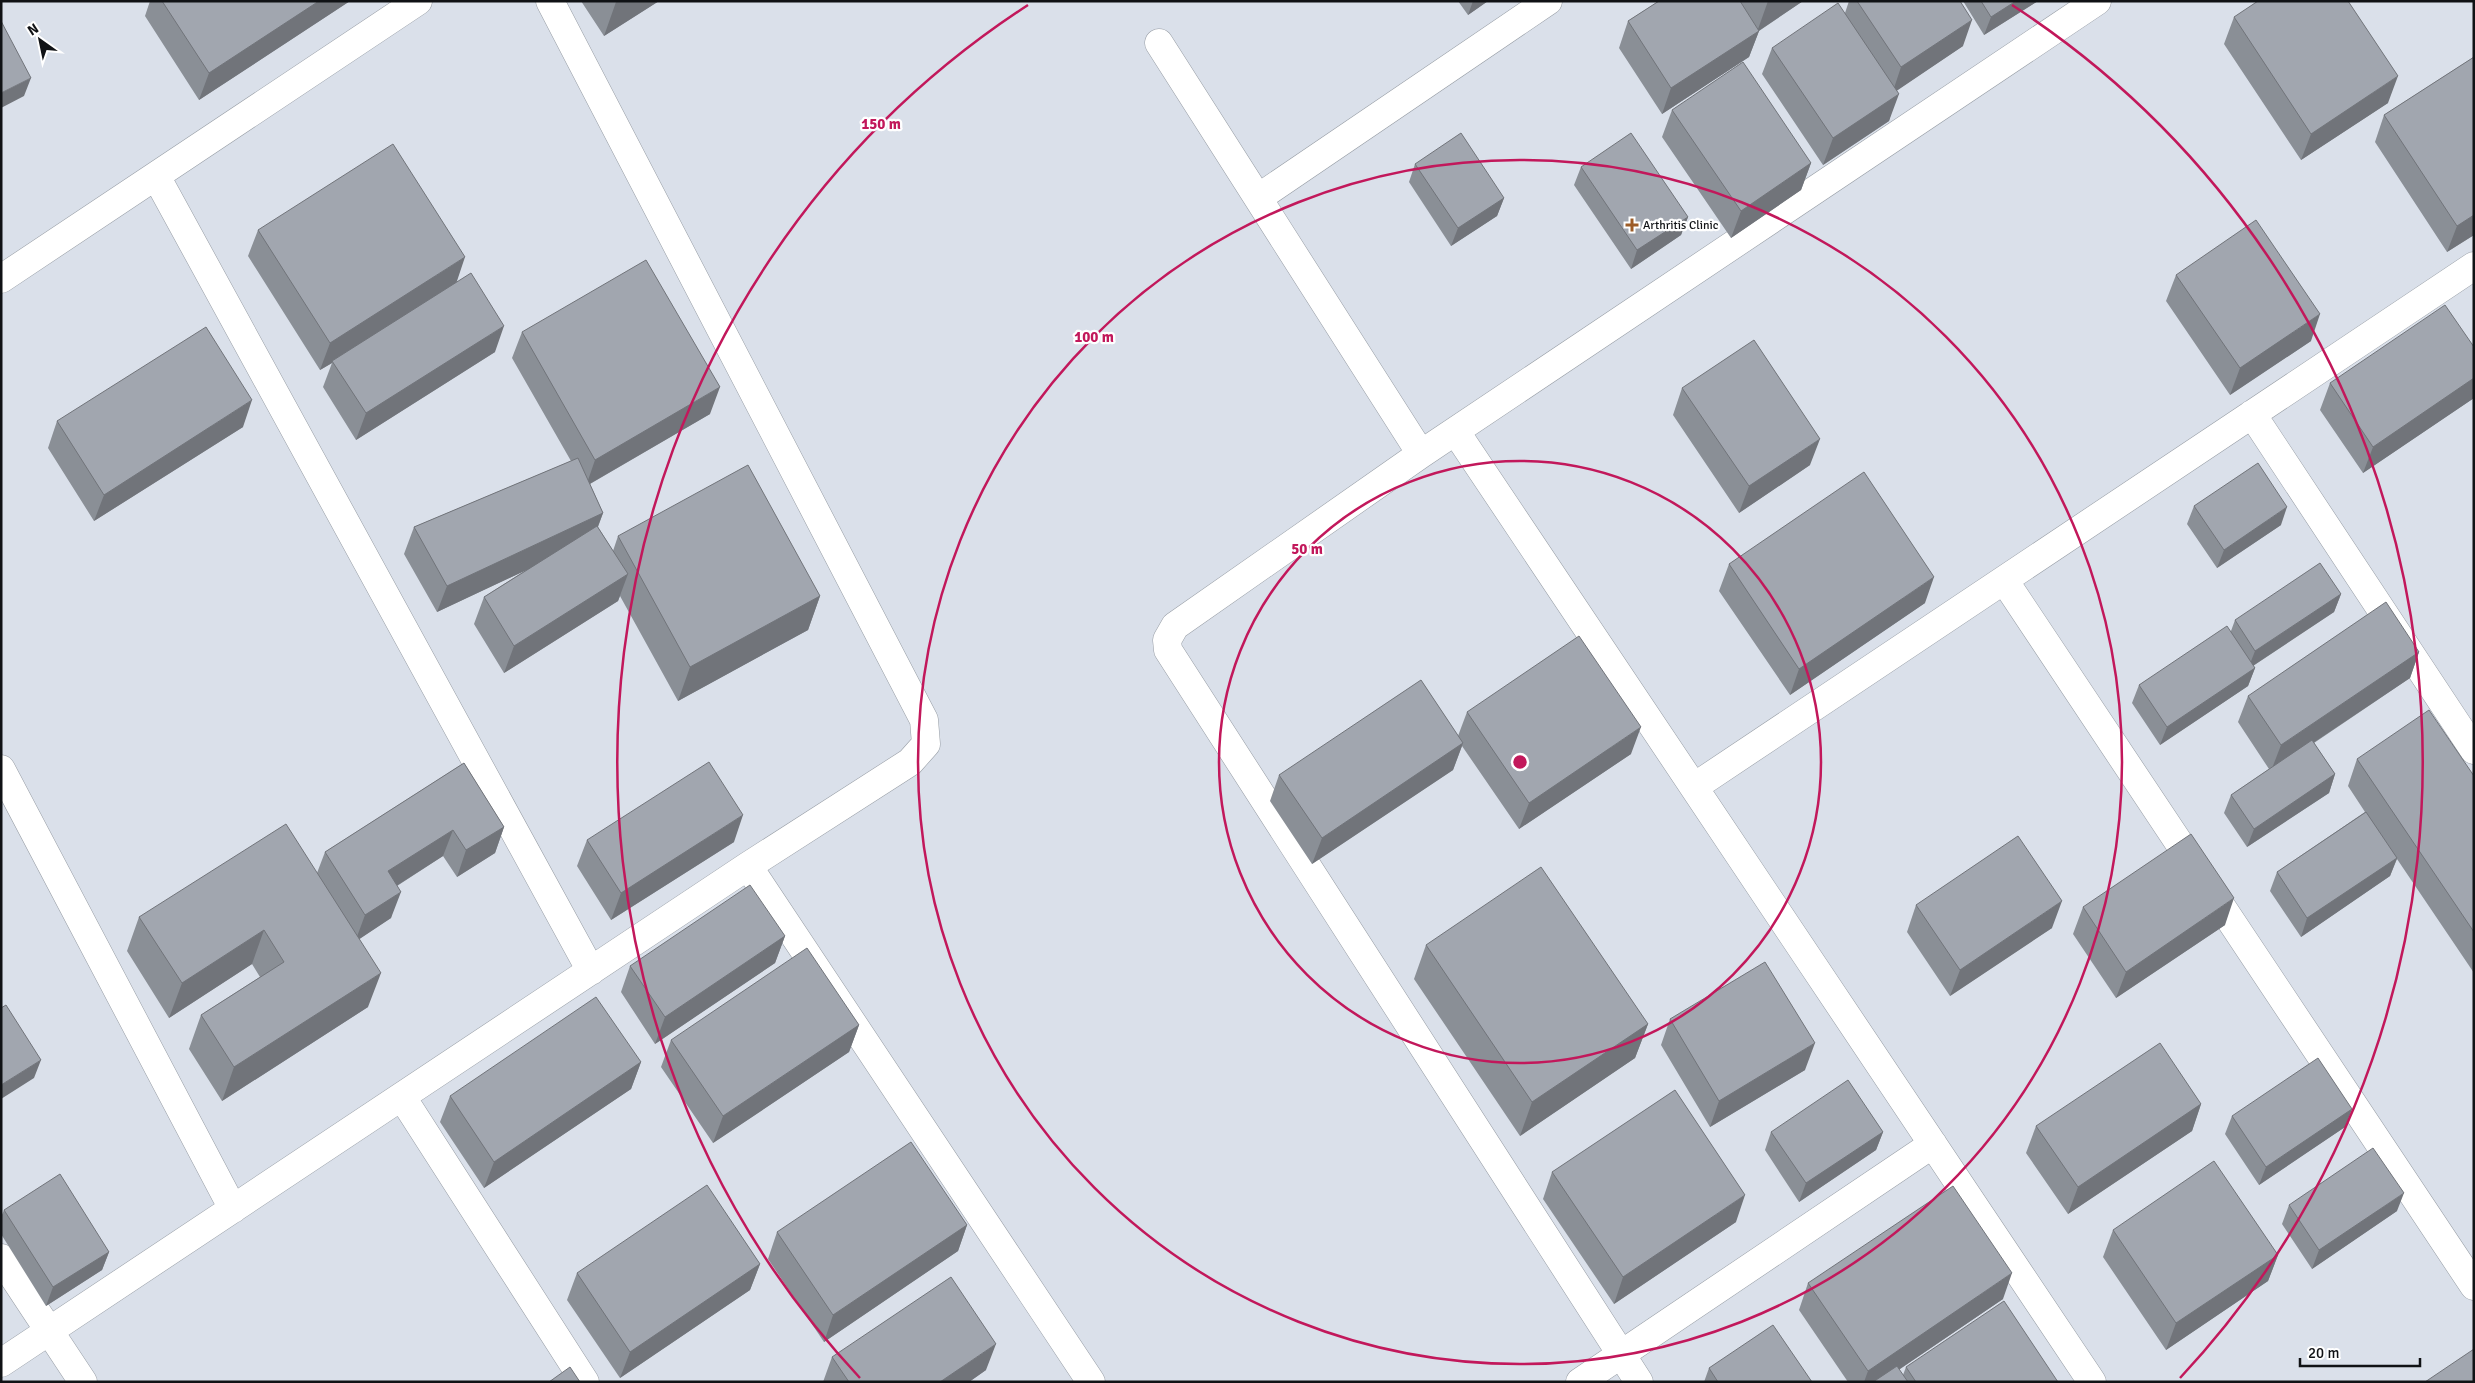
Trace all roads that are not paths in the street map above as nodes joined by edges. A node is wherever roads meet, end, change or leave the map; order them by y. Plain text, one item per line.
1 (418, 1) edge
2 (550, 1) edge
3 (1548, 1) edge
4 (2097, 1) edge
5 (1159, 43) dead end
6 (156, 176) junction
7 (1258, 198) junction
8 (2474, 266) edge
9 (1, 279) edge
10 (2252, 414) junction
11 (1456, 432) junction
12 (1421, 454) junction
13 (2004, 580) junction
14 (2474, 750) edge
15 (1, 769) edge
16 (1694, 787) junction
17 (748, 866) junction
18 (591, 971) junction
19 (402, 1097) junction
20 (1933, 1144) junction
21 (233, 1209) junction
22 (1, 1258) edge
23 (2474, 1286) edge
24 (50, 1331) junction
25 (1621, 1354) junction
26 (1, 1364) edge
27 (83, 1382) edge
28 (584, 1382) edge
29 (1091, 1382) edge
30 (1580, 1382) edge
31 (1639, 1382) edge
32 (2092, 1382) edge

1 - 6 street
2 - 17 street
3 - 7 street
4 - 11 street
5 - 7 street
6 - 9 street
6 - 18 street
7 - 12 street
8 - 10 street
10 - 13 street
10 - 14 street
11 - 12 street
11 - 16 street
12 - 25 street
13 - 16 street
13 - 23 street
15 - 21 street
16 - 20 street
17 - 18 street
17 - 29 street
18 - 19 street
19 - 21 street
19 - 28 street
20 - 25 street
20 - 32 street
21 - 24 street
22 - 24 street
24 - 26 street
24 - 27 street
25 - 30 street
25 - 31 street

